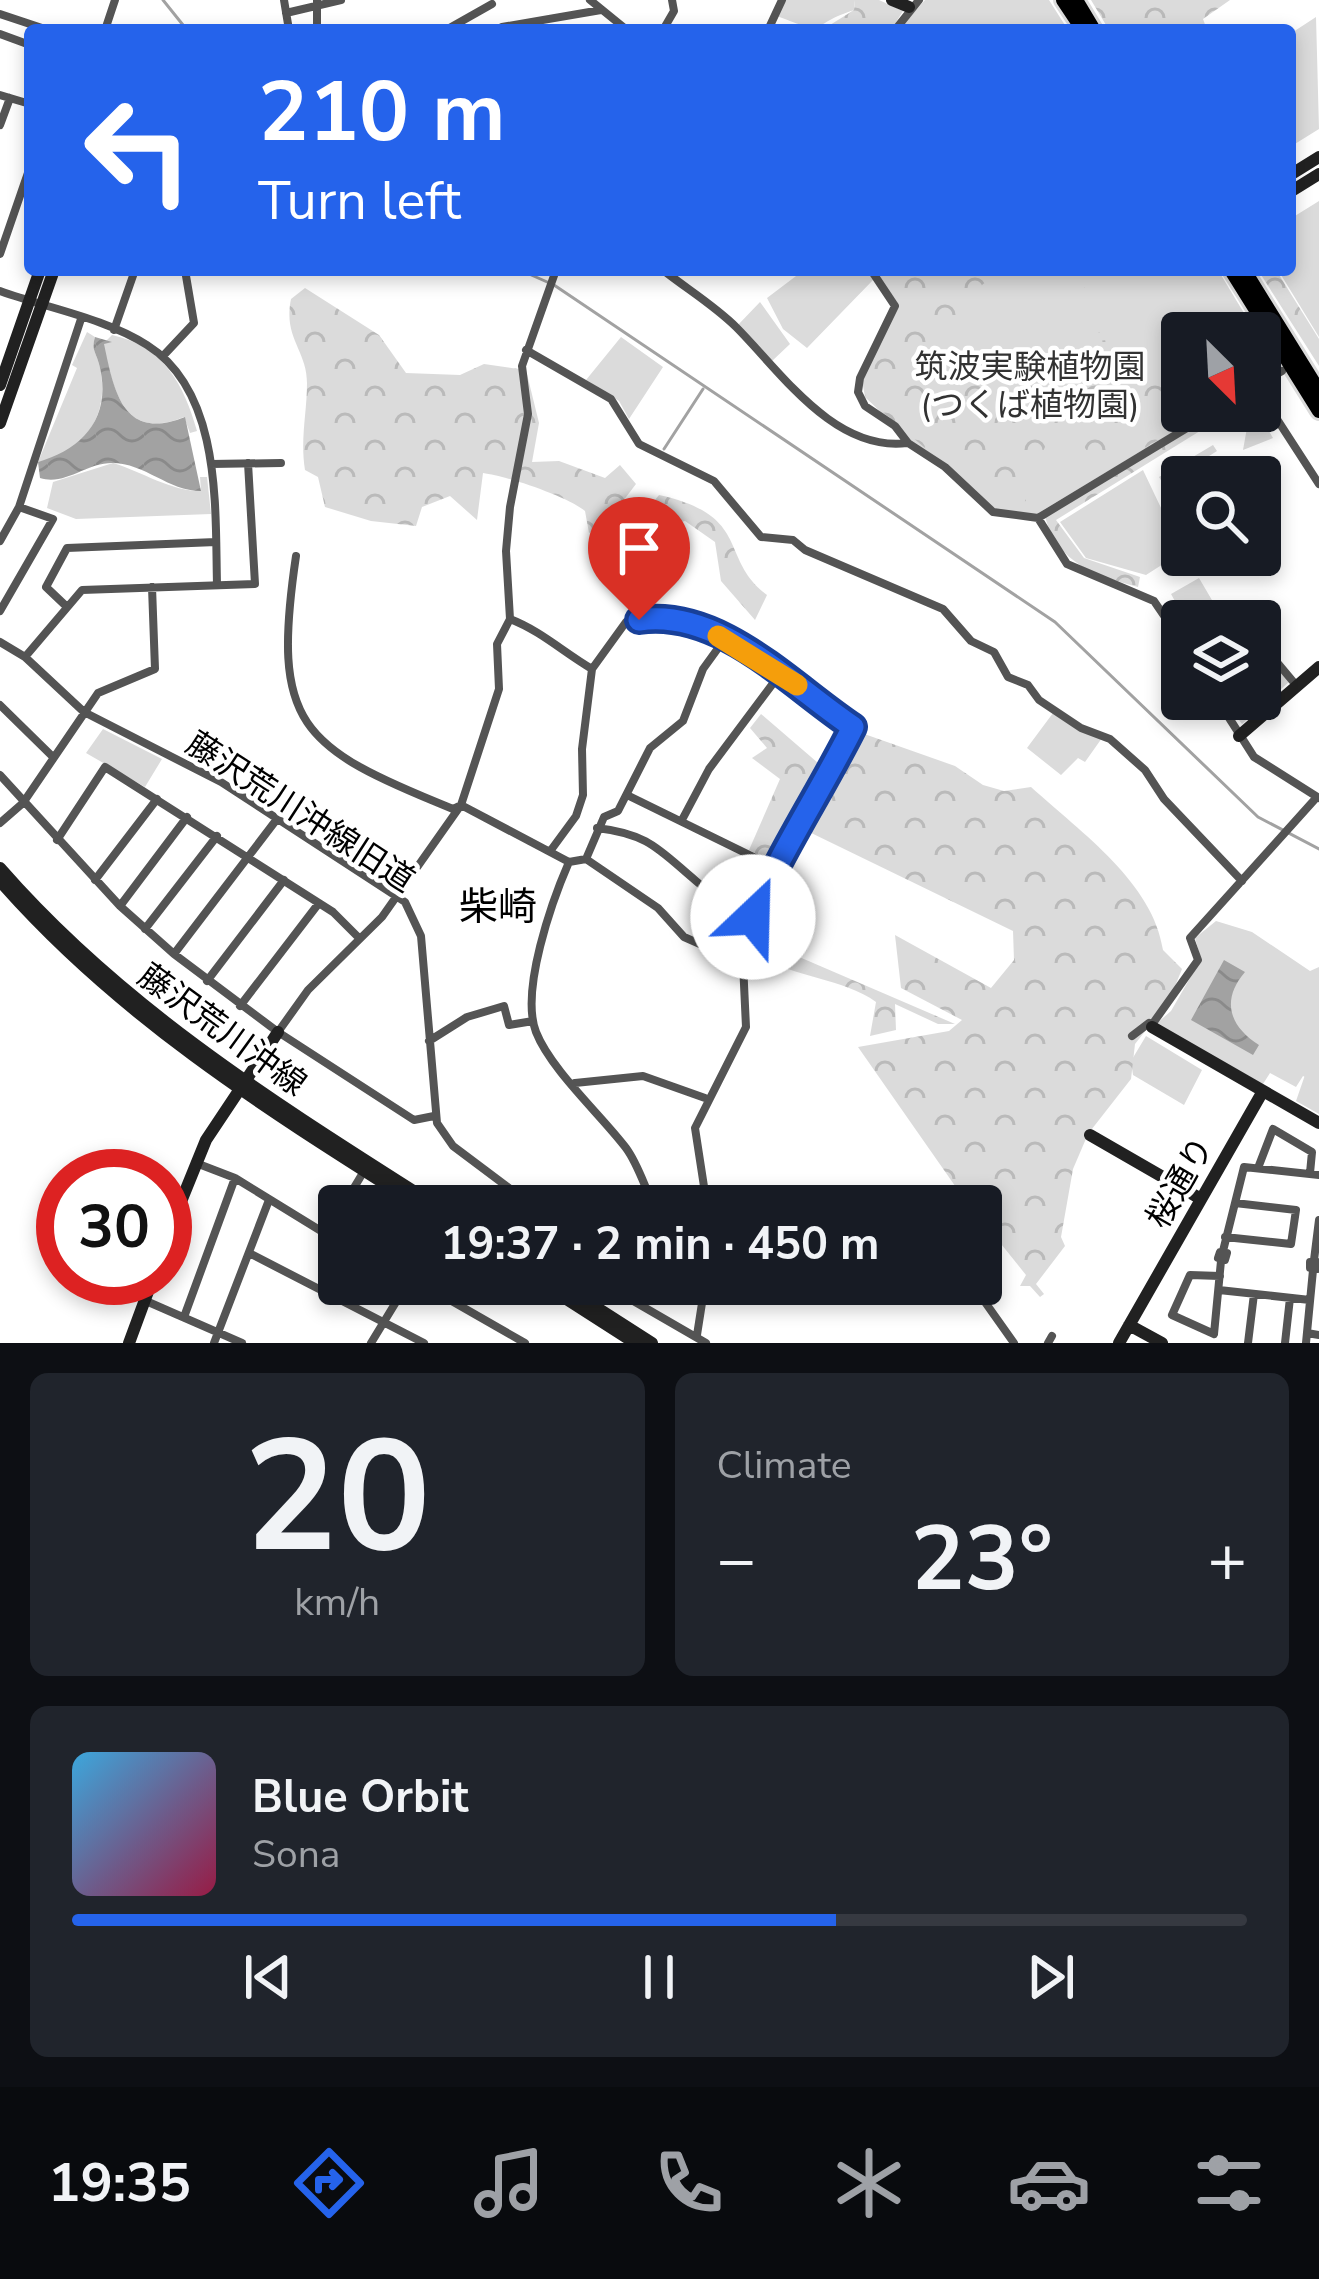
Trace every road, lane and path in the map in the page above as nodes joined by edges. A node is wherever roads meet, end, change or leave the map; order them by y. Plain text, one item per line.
1 (284, 0) edge
2 (341, 0) edge
3 (590, 0) edge
4 (892, 0) edge
5 (491, 2) edge
6 (318, 3) edge
7 (914, 3) edge
8 (601, 10) junction
9 (286, 13) junction
10 (0, 14) edge
11 (30, 24) edge
12 (288, 24) edge
13 (456, 24) edge
14 (528, 24) edge
15 (619, 24) edge
16 (5, 97) edge
17 (0, 124) edge
18 (24, 184) edge
19 (0, 254) edge
20 (39, 276) edge
21 (51, 276) edge
22 (133, 276) edge
23 (186, 276) edge
24 (671, 276) edge
25 (875, 276) edge
26 (1235, 276) edge
27 (1248, 276) edge
28 (553, 279) edge
29 (0, 291) edge
30 (35, 303) junction
31 (81, 320) junction
32 (114, 330) junction
33 (526, 350) junction
34 (163, 356) junction
35 (0, 386) edge
36 (1319, 391) edge
37 (1319, 411) edge
38 (1281, 423) edge
39 (0, 424) edge
40 (1180, 432) edge
41 (908, 443) junction
42 (248, 463) junction
43 (281, 463) dead end
44 (211, 464) junction
45 (1319, 484) edge
46 (19, 507) junction
47 (1038, 518) junction
48 (0, 541) edge
49 (216, 542) junction
50 (296, 556) dead end
51 (217, 584) junction
52 (152, 587) junction
53 (66, 607) junction
54 (0, 611) edge
55 (1161, 611) edge
56 (510, 619) junction
57 (724, 640) junction
58 (0, 642) edge
59 (25, 657) junction
60 (1281, 667) edge
61 (1319, 667) edge
62 (592, 669) junction
63 (780, 674) junction
64 (1297, 686) junction
65 (0, 704) edge
66 (84, 712) junction
67 (1229, 720) edge
68 (1239, 736) junction
69 (53, 757) junction
70 (0, 775) edge
71 (627, 795) junction
72 (1318, 797) edge
73 (158, 799) junction
74 (23, 803) junction
75 (461, 805) junction
76 (187, 817) junction
77 (683, 818) junction
78 (278, 819) junction
79 (0, 823) edge
80 (598, 828) junction
81 (217, 836) junction
82 (57, 840) junction
83 (551, 850) junction
84 (248, 858) junction
85 (586, 859) junction
86 (568, 862) junction
87 (0, 868) edge
88 (774, 868) junction
89 (95, 880) junction
90 (284, 880) junction
91 (0, 881) edge
92 (1242, 881) junction
93 (398, 896) junction
94 (319, 903) junction
95 (120, 906) junction
96 (753, 917) junction
97 (145, 929) junction
98 (359, 938) junction
99 (174, 954) junction
100 (742, 963) junction
101 (207, 981) junction
102 (241, 1006) junction
103 (533, 1021) junction
104 (1150, 1025) junction
105 (278, 1033) junction
106 (1132, 1036) dead end
107 (429, 1041) junction
108 (575, 1084) junction
109 (242, 1087) junction
110 (1263, 1091) junction
111 (706, 1099) junction
112 (434, 1116) junction
113 (1319, 1123) edge
114 (1090, 1135) dead end
115 (196, 1163) junction
116 (1258, 1168) junction
117 (364, 1171) junction
118 (192, 1173) edge
119 (1314, 1174) edge
120 (235, 1178) junction
121 (356, 1185) edge
122 (386, 1185) edge
123 (403, 1185) edge
124 (505, 1185) edge
125 (644, 1185) edge
126 (704, 1185) edge
127 (1201, 1199) junction
128 (269, 1200) junction
129 (1235, 1203) junction
130 (1319, 1220) edge
131 (318, 1231) edge
132 (1225, 1237) junction
133 (249, 1253) junction
134 (1220, 1276) junction
135 (1219, 1290) junction
136 (1254, 1294) junction
137 (1289, 1298) junction
138 (1310, 1300) junction
139 (144, 1305) edge
140 (156, 1305) edge
141 (395, 1305) edge
142 (459, 1305) edge
143 (576, 1305) edge
144 (597, 1305) edge
145 (643, 1305) edge
146 (702, 1305) edge
147 (987, 1305) edge
148 (184, 1317) junction
149 (384, 1323) junction
150 (1130, 1324) junction
151 (219, 1330) junction
152 (698, 1335) junction
153 (1319, 1335) edge
154 (1306, 1338) edge
155 (129, 1343) edge
156 (214, 1343) edge
157 (242, 1343) edge
158 (370, 1343) edge
159 (424, 1343) edge
160 (525, 1343) edge
161 (635, 1343) edge
162 (652, 1343) edge
163 (706, 1343) edge
164 (1014, 1343) edge
165 (1119, 1343) edge
166 (1162, 1343) edge
167 (1248, 1343) edge
168 (1285, 1343) edge

1 - 9 street
2 - 6 street
3 - 8 street
4 - 7 street
5 - 13 street
6 - 9 street
8 - 14 street
8 - 15 street
9 - 12 street
10 - 11 street
16 - 17 street
18 - 19 street
20 - 30 street
21 - 30 street
22 - 32 street
23 - 34 street
24 - 41 street
25 - 41 street
26 - 37 main road
27 - 36 main road
28 - 33 street
29 - 30 street
30 - 31 street
30 - 35 street
30 - 39 street
31 - 32 street
31 - 46 street
32 - 34 street
33 - 56 street
33 - 92 street
34 - 44 street
38 - 45 street
40 - 47 street
41 - 47 street
42 - 43 street
42 - 44 street
42 - 51 street
44 - 49 street
46 - 48 street
46 - 54 street
47 - 55 street
49 - 51 street
49 - 53 street
50 - 75 street
51 - 52 street
52 - 53 street
52 - 66 street
53 - 59 street
56 - 62 street
56 - 75 street
57 - 62 street
57 - 63 street
57 - 71 street
58 - 59 street, 藤沢荒川沖線旧道
59 - 66 street, 藤沢荒川沖線旧道
60 - 64 street
61 - 64 street
62 - 83 street
63 - 77 street
63 - 88 street
64 - 68 street
65 - 69 street
66 - 69 street
66 - 78 street, 藤沢荒川沖線旧道
67 - 68 street
68 - 72 street
69 - 74 street
70 - 74 street
71 - 77 street
71 - 80 street
72 - 92 street
73 - 76 street
73 - 82 street
73 - 89 street
74 - 79 street
74 - 82 street
75 - 83 street
75 - 93 street
76 - 81 street
76 - 95 street
77 - 88 street
78 - 84 street
78 - 93 street, 藤沢荒川沖線旧道
80 - 85 street
80 - 96 street
81 - 84 street
81 - 97 street
82 - 89 street
83 - 86 street
84 - 90 street
84 - 99 street
85 - 86 street
85 - 100 street
86 - 103 street
87 - 109 street, 藤沢荒川沖線
88 - 96 street
89 - 95 street
90 - 94 street
90 - 101 street
91 - 109 street, 藤沢荒川沖線
92 - 104 street
93 - 98 street
93 - 107 street, 藤沢荒川沖線旧道
94 - 98 street
94 - 102 street
95 - 97 street
96 - 100 street
97 - 99 street
98 - 105 street
99 - 101 street
100 - 111 street
101 - 102 street
102 - 105 street
103 - 107 street
103 - 108 street
104 - 106 street
104 - 110 street
105 - 109 street
105 - 112 street
107 - 112 street, 藤沢荒川沖線旧道
108 - 111 street
108 - 125 street
109 - 115 street
109 - 117 street, 藤沢荒川沖線
109 - 123 street, 藤沢荒川沖線
110 - 113 street
110 - 127 street, 桜通り
111 - 126 street
112 - 124 street
114 - 127 street
115 - 118 street
115 - 120 street
116 - 119 street
116 - 119 street
116 - 129 street
117 - 121 street
117 - 122 street, 藤沢荒川沖線
120 - 128 street
120 - 148 street
127 - 150 street, 桜通り
128 - 131 street
128 - 133 street
129 - 132 street
129 - 132 street
130 - 138 street
132 - 134 street
133 - 149 street
133 - 151 street
134 - 135 street
134 - 135 street
135 - 136 street
136 - 137 street
136 - 167 street
137 - 138 street
137 - 168 street
138 - 154 street
139 - 155 street
140 - 148 street
141 - 149 street
142 - 160 street
143 - 161 street
144 - 162 street
145 - 152 street
146 - 152 street
147 - 164 street
148 - 151 street
149 - 158 street
149 - 159 street
150 - 165 street, 桜通り
150 - 166 street
151 - 156 street
151 - 157 street
152 - 163 street
153 - 154 street

